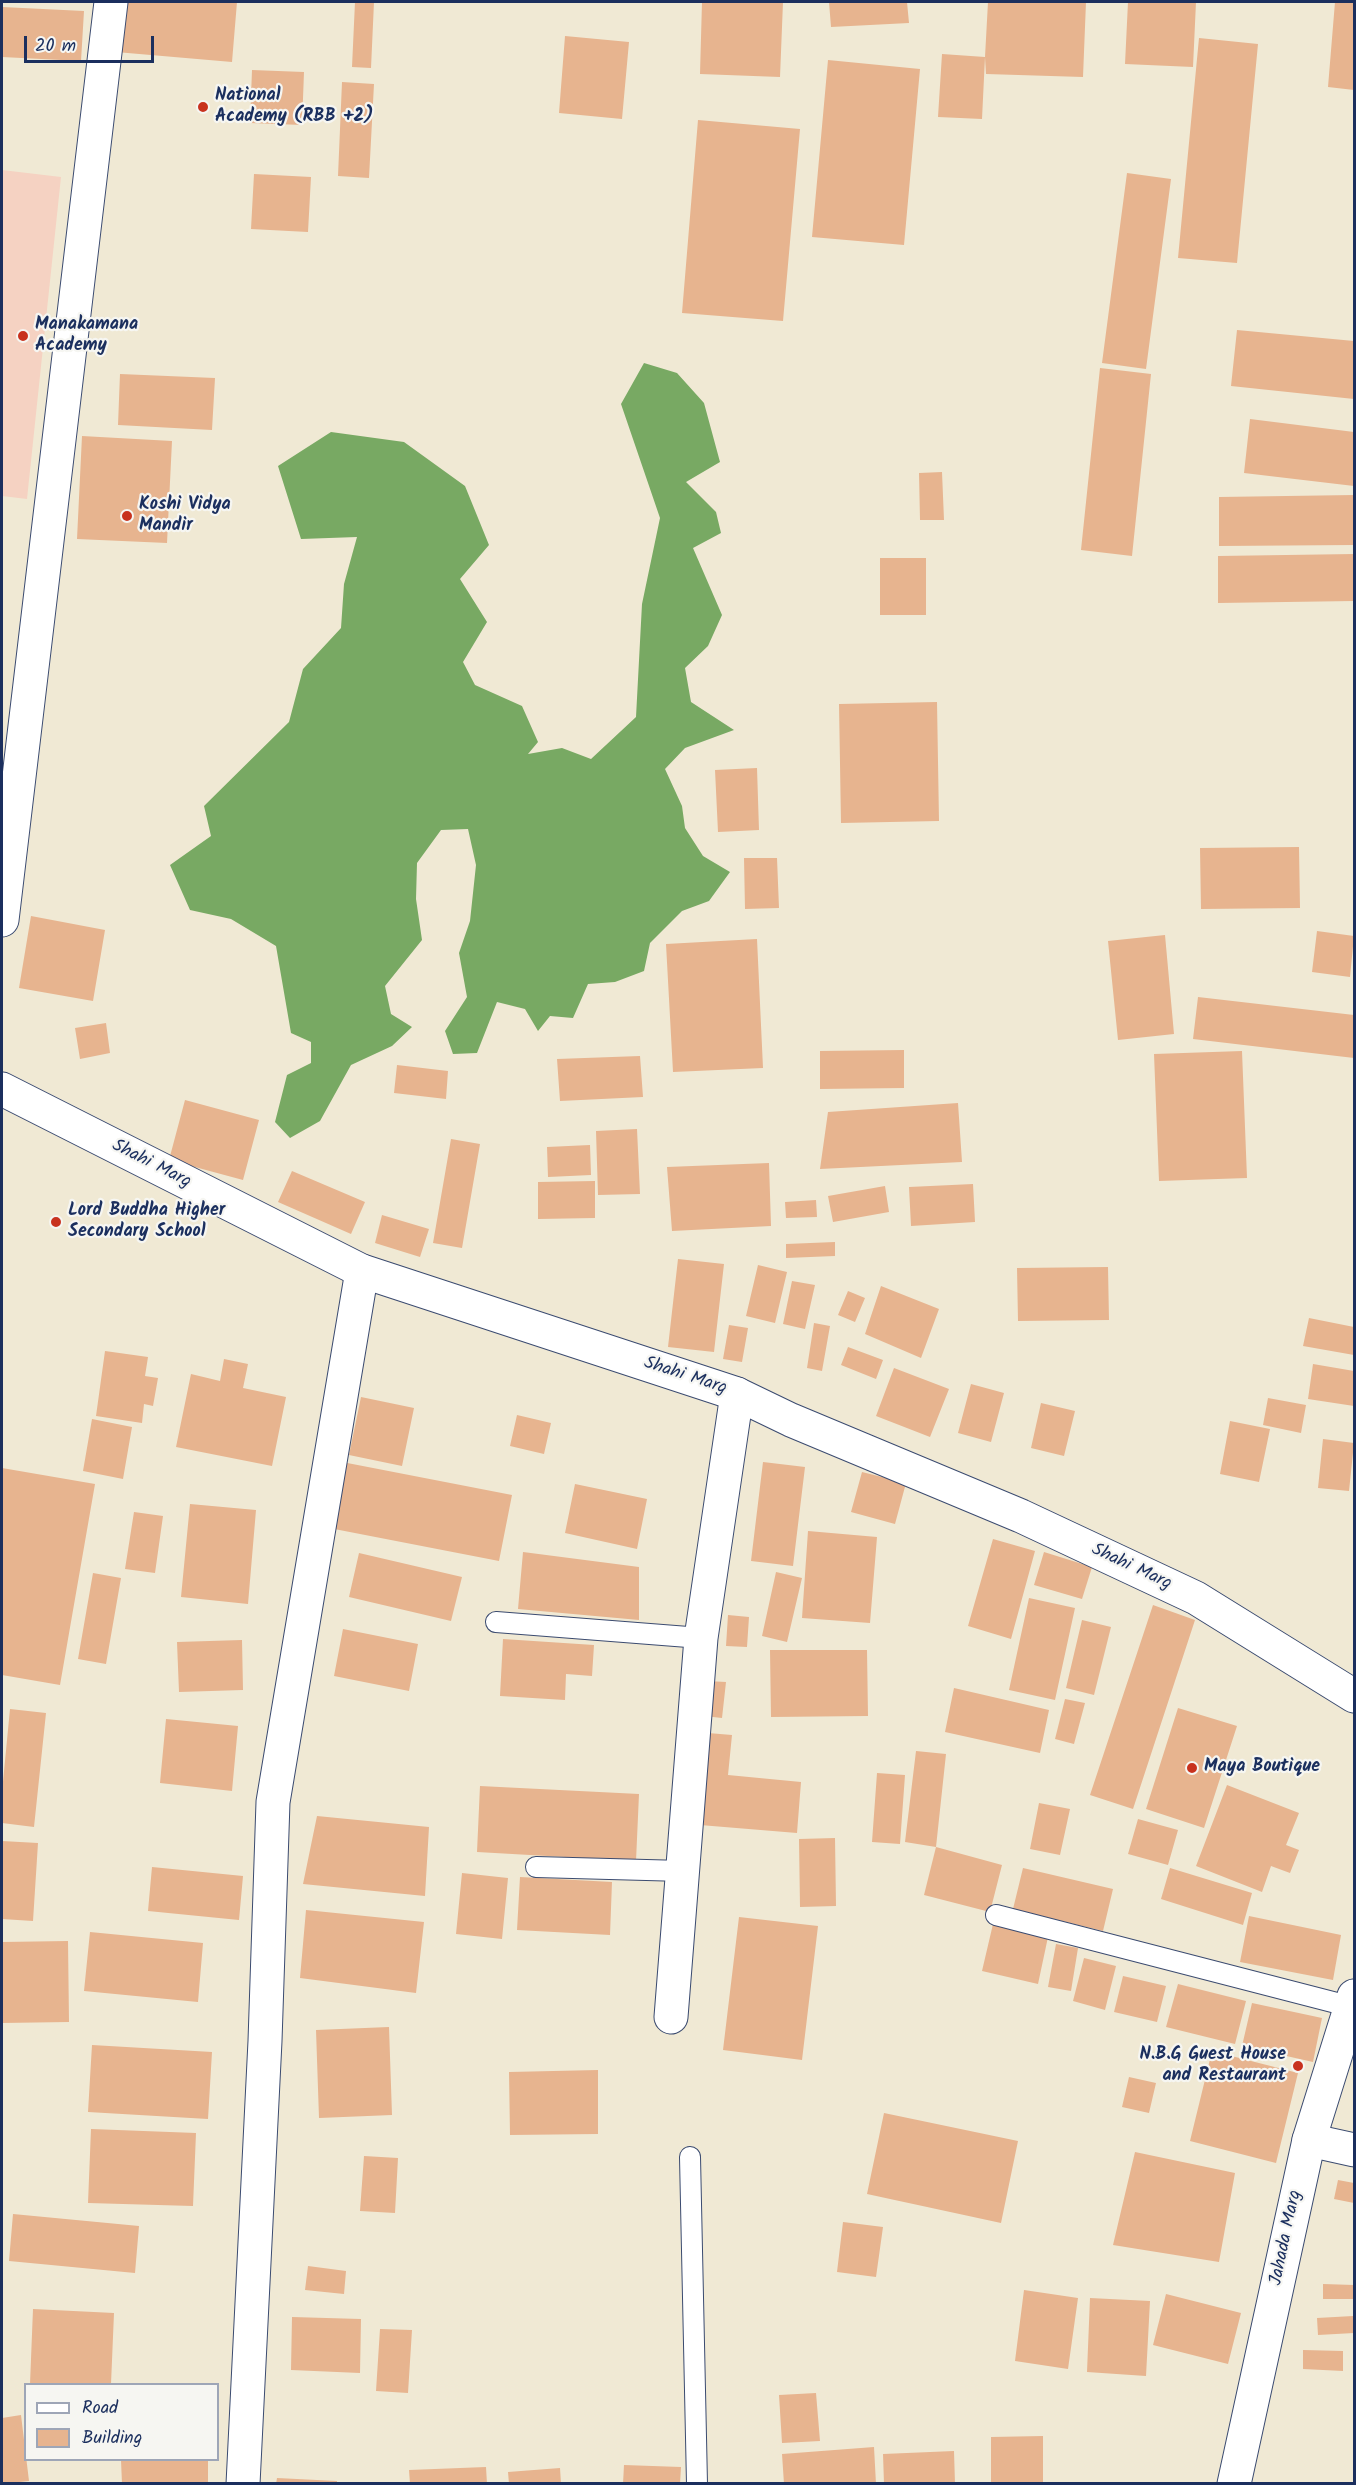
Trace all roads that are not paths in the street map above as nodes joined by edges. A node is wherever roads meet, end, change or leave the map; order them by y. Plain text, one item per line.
1 (111, 2) edge
2 (2, 920) edge
3 (2, 1089) edge
4 (362, 1271) junction
5 (737, 1394) junction
6 (496, 1622) dead end
7 (701, 1638) junction
8 (1354, 1696) edge
9 (536, 1867) dead end
10 (683, 1871) junction
11 (996, 1915) dead end
12 (1353, 2001) edge
13 (671, 2017) dead end
14 (1309, 2140) junction
15 (1354, 2150) edge
16 (690, 2157) dead end
17 (243, 2484) edge
18 (698, 2484) edge
19 (1234, 2484) edge

1 - 2 street
3 - 4 street, Shahi Marg
4 - 5 street, Shahi Marg
4 - 17 street
5 - 7 street
5 - 8 street, Shahi Marg
6 - 7 lane
7 - 10 street
9 - 10 lane
10 - 13 street
11 - 12 lane
12 - 14 street, Jahada Marg
14 - 15 street
14 - 19 street, Jahada Marg
16 - 18 lane

